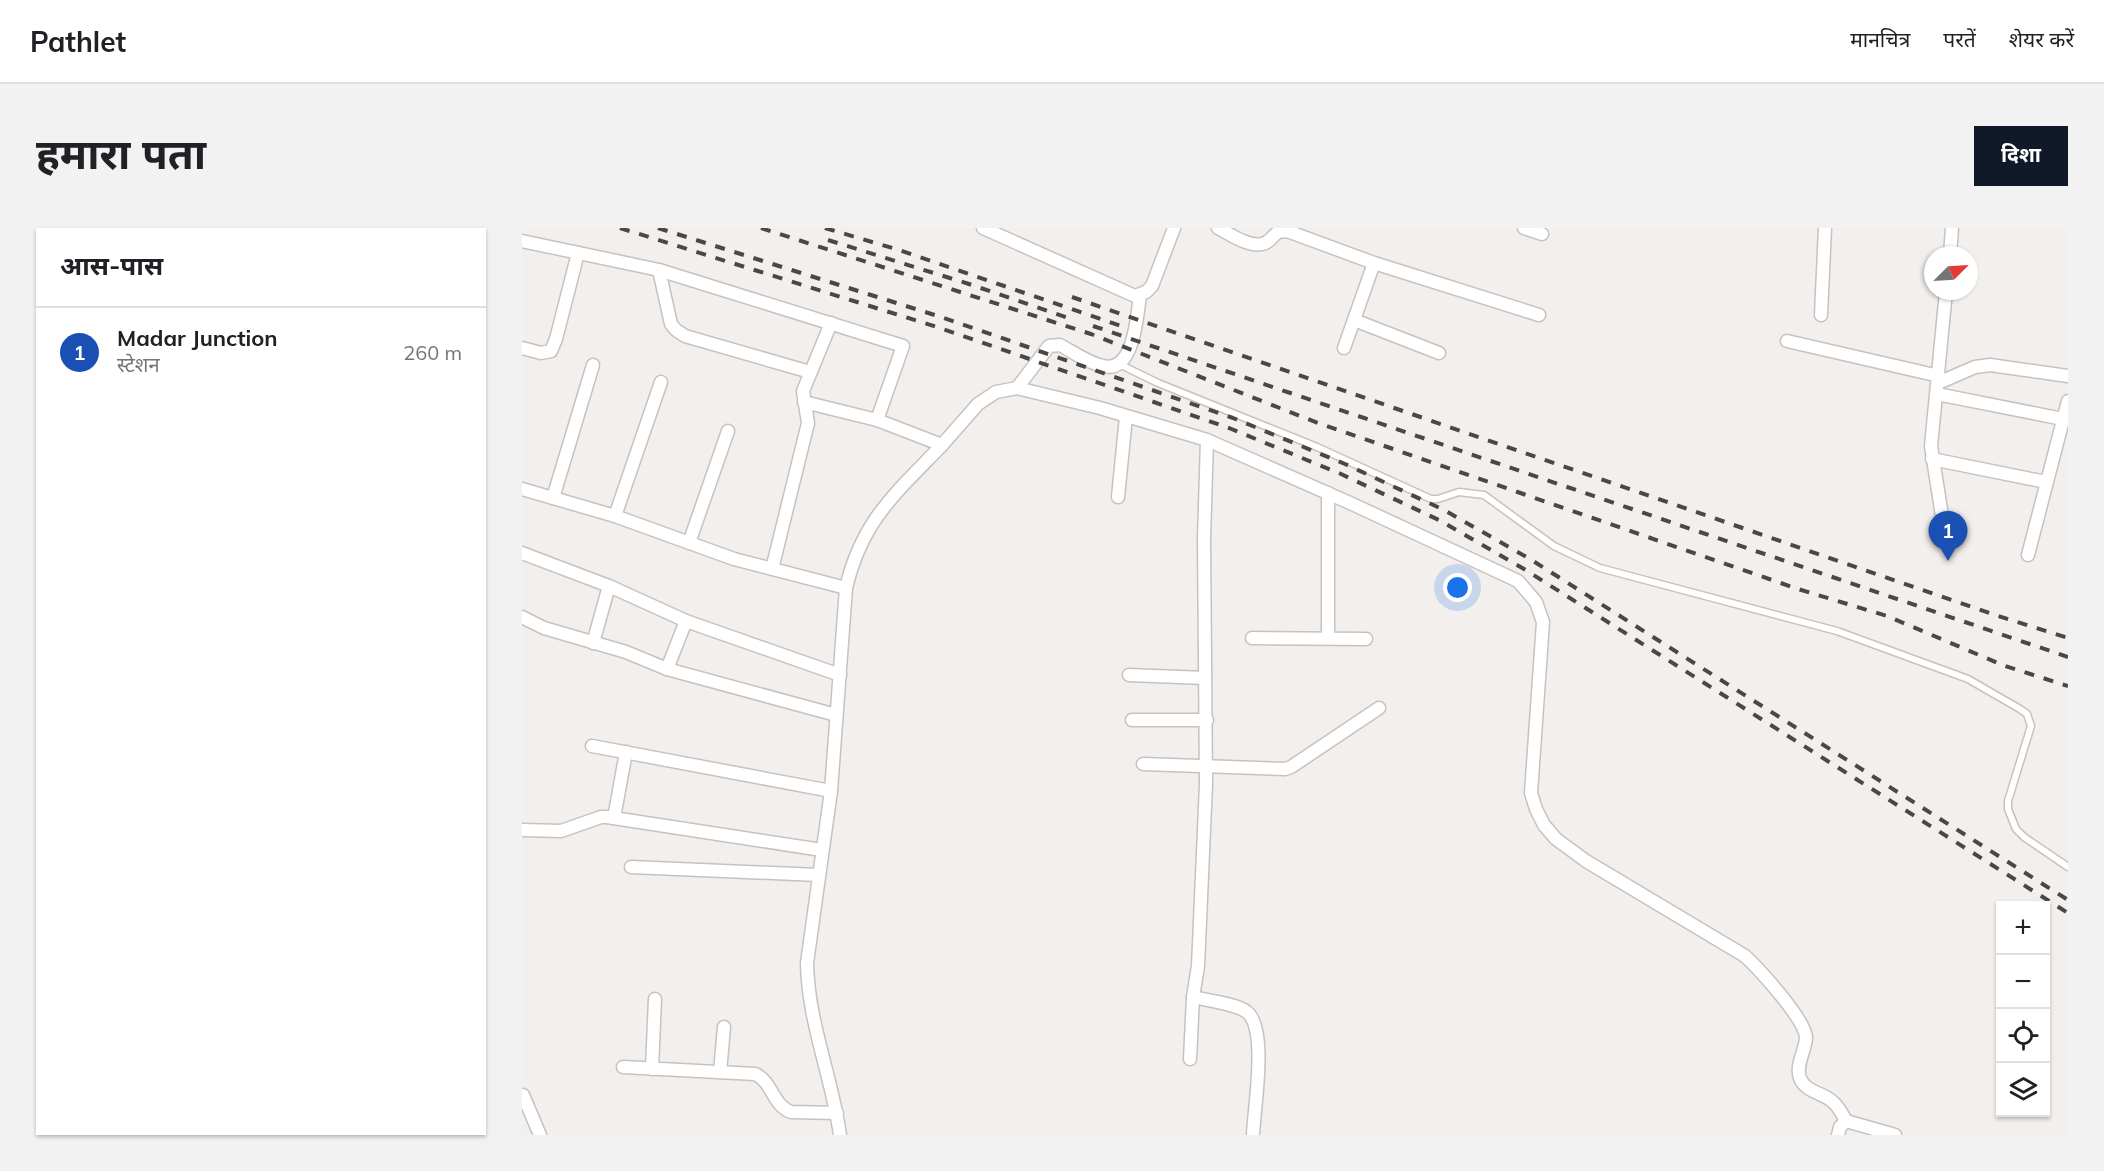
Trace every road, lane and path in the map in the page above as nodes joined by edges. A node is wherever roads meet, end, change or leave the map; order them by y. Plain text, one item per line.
1 (983, 228) edge
2 (1174, 228) edge
3 (1218, 228) edge
4 (1524, 228) edge
5 (1825, 228) edge
6 (1952, 228) edge
7 (1542, 234) dead end
8 (522, 241) edge
9 (1951, 246) edge
10 (578, 253) junction
11 (1374, 263) junction
12 (659, 270) junction
13 (1140, 295) junction
14 (1945, 300) edge
15 (1539, 315) dead end
16 (1821, 315) dead end
17 (1354, 320) junction
18 (831, 323) junction
19 (1787, 341) dead end
20 (522, 348) edge
21 (1344, 348) dead end
22 (1439, 353) dead end
23 (1119, 364) junction
24 (593, 365) dead end
25 (810, 372) junction
26 (2068, 376) edge
27 (661, 382) dead end
28 (1938, 384) junction
29 (1017, 388) junction
30 (2068, 401) edge
31 (804, 402) junction
32 (1126, 417) junction
33 (2063, 419) junction
34 (878, 420) junction
35 (728, 431) dead end
36 (1207, 440) junction
37 (942, 445) junction
38 (1932, 459) junction
39 (2046, 482) junction
40 (522, 489) edge
41 (1328, 493) junction
42 (1118, 497) dead end
43 (554, 498) junction
44 (615, 516) junction
45 (1942, 516) dead end
46 (689, 543) junction
47 (522, 553) edge
48 (2028, 555) dead end
49 (772, 569) junction
50 (609, 586) junction
51 (846, 588) junction
52 (522, 617) edge
53 (686, 621) junction
54 (1328, 637) junction
55 (1252, 638) dead end
56 (1366, 639) dead end
57 (593, 643) junction
58 (667, 669) junction
59 (840, 675) junction
60 (1129, 675) dead end
61 (1205, 678) junction
62 (1378, 708) dead end
63 (836, 715) junction
64 (1132, 720) dead end
65 (1207, 720) junction
66 (592, 746) dead end
67 (626, 752) junction
68 (1143, 764) dead end
69 (1206, 765) junction
70 (831, 791) junction
71 (614, 818) junction
72 (522, 830) edge
73 (822, 850) junction
74 (631, 867) dead end
75 (2068, 867) edge
76 (818, 876) junction
77 (1193, 997) junction
78 (655, 999) dead end
79 (724, 1027) dead end
80 (1190, 1059) dead end
81 (623, 1067) dead end
82 (652, 1069) junction
83 (720, 1072) junction
84 (523, 1095) edge
85 (837, 1113) junction
86 (1846, 1121) junction
87 (540, 1135) edge
88 (840, 1135) edge
89 (1252, 1135) edge
90 (1838, 1135) edge
91 (1895, 1135) edge

1 - 13 street
2 - 13 street
3 - 11 street
4 - 7 street
5 - 16 street
6 - 9 street
8 - 10 street
10 - 12 street
10 - 20 street
11 - 15 street
11 - 17 street
12 - 18 street
12 - 25 street
13 - 23 street
14 - 28 street
17 - 21 street
17 - 22 street
18 - 25 street
18 - 34 street
19 - 28 street
23 - 29 street
23 - 75 lane
24 - 43 street
25 - 31 street
26 - 28 street
27 - 44 street
28 - 33 street
28 - 38 street
29 - 32 street
29 - 37 street
30 - 33 street
31 - 34 street
31 - 49 street
32 - 36 street
32 - 42 street
33 - 39 street
34 - 37 street
35 - 46 street
36 - 41 street
36 - 61 street
37 - 51 street
38 - 39 street
38 - 45 street
39 - 48 street
40 - 43 street
41 - 54 street
41 - 86 street
43 - 44 street
44 - 46 street
46 - 49 street
47 - 50 street
49 - 51 street
50 - 53 street
50 - 57 street
51 - 59 street
52 - 57 street
53 - 58 street
53 - 59 street
54 - 55 street
54 - 56 street
57 - 58 street
58 - 63 street
59 - 63 street
60 - 61 street
61 - 65 street
62 - 69 street
63 - 70 street
64 - 65 street
65 - 69 street
66 - 67 street
67 - 70 street
67 - 71 street
68 - 69 street
69 - 77 street
70 - 73 street
71 - 72 street
71 - 73 street
73 - 76 street
74 - 76 street
76 - 85 street
77 - 80 street
77 - 89 street
78 - 82 street
79 - 83 street
81 - 82 street
82 - 83 street
83 - 85 street
84 - 87 street
85 - 88 street
86 - 90 street
86 - 91 street

